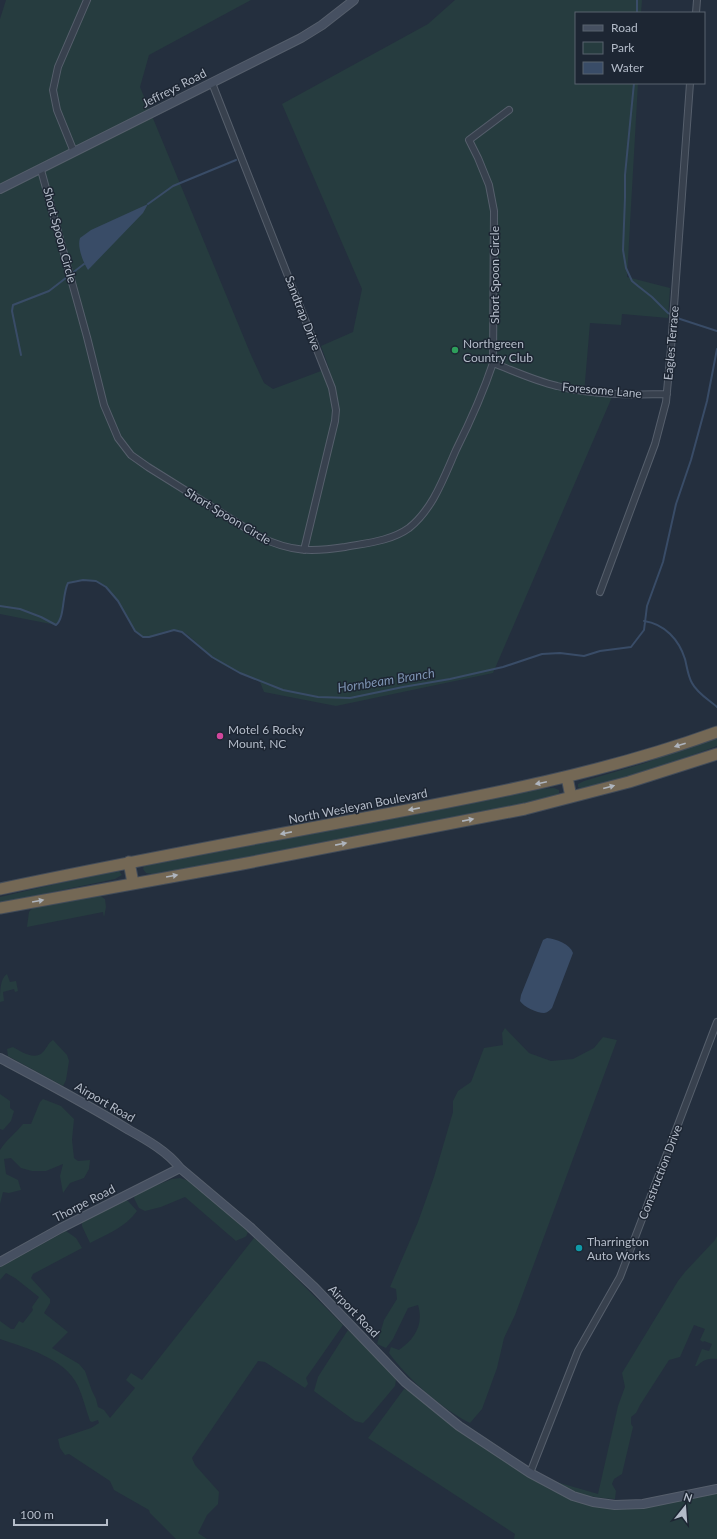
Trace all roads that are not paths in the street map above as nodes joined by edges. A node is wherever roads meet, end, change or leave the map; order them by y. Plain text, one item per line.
1 (87, 0) edge
2 (354, 0) edge
3 (697, 0) edge
4 (696, 12) edge
5 (212, 83) junction
6 (690, 84) edge
7 (509, 110) dead end
8 (74, 152) junction
9 (41, 170) junction
10 (0, 189) edge
11 (493, 363) junction
12 (667, 394) junction
13 (304, 550) junction
14 (600, 592) dead end
15 (717, 732) edge
16 (717, 754) edge
17 (567, 777) junction
18 (571, 797) junction
19 (129, 862) junction
20 (133, 884) junction
21 (0, 889) edge
22 (0, 908) edge
23 (717, 1022) edge
24 (0, 1058) edge
25 (180, 1168) junction
26 (0, 1262) edge
27 (530, 1473) junction
28 (717, 1489) edge

1 - 8 street
2 - 5 main road, Jeffreys Road
3 - 4 street
5 - 8 main road, Jeffreys Road
5 - 13 street, Sandtrap Drive
6 - 12 street, Eagles Terrace
7 - 11 street, Short Spoon Circle
8 - 9 main road, Jeffreys Road
9 - 10 main road, Jeffreys Road
9 - 13 street, Short Spoon Circle
11 - 12 street, Foresome Lane
11 - 13 street, Short Spoon Circle
12 - 14 street, Eagles Terrace
15 -> 17 highway, North Wesleyan Boulevard
18 -> 16 highway
17 - 18 highway
17 -> 19 highway, North Wesleyan Boulevard
20 -> 18 highway
19 - 20 highway
19 - 21 highway, North Wesleyan Boulevard
22 -> 20 highway
23 - 27 street, Construction Drive
24 - 25 main road, Airport Road
25 - 26 main road, Thorpe Road
25 - 27 main road, Airport Road
27 - 28 main road, Airport Road

